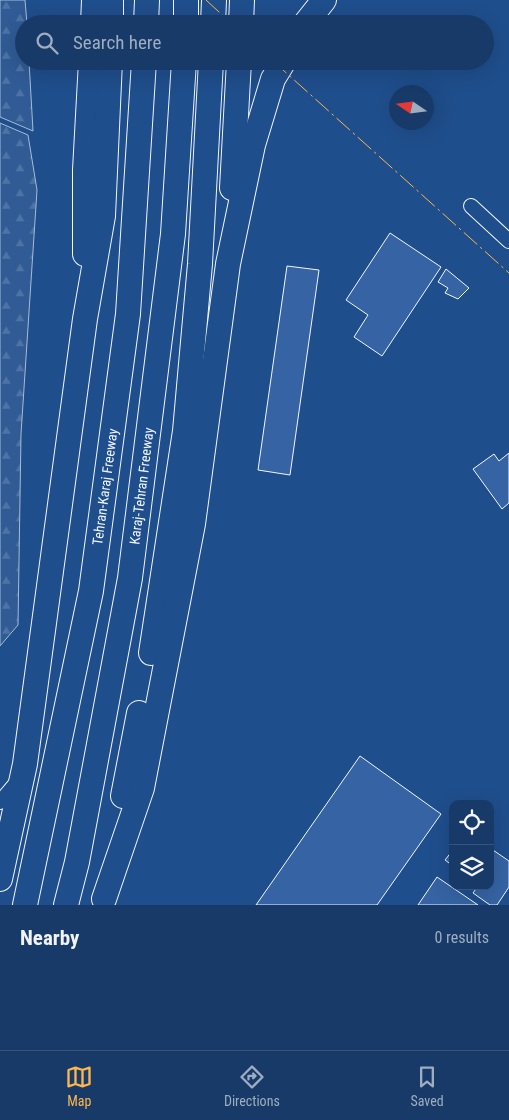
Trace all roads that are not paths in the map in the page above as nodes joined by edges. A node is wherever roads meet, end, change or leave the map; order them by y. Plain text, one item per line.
1 (83, 0) edge
2 (94, 0) edge
3 (111, 0) edge
4 (147, 0) edge
5 (186, 0) edge
6 (214, 0) edge
7 (242, 0) edge
8 (324, 0) edge
9 (84, 15) edge
10 (93, 15) edge
11 (111, 15) edge
12 (146, 15) edge
13 (186, 15) edge
14 (213, 15) edge
15 (241, 15) edge
16 (312, 15) edge
17 (86, 70) edge
18 (91, 70) edge
19 (110, 70) edge
20 (143, 70) edge
21 (183, 70) edge
22 (211, 70) edge
23 (238, 70) edge
24 (278, 70) edge
25 (88, 117) junction
26 (471, 206) dead end
27 (509, 241) edge
28 (228, 264) junction
29 (85, 319) junction
30 (23, 773) junction
31 (0, 802) edge
32 (0, 879) edge
33 (103, 902) edge
34 (25, 905) edge
35 (66, 905) edge

1 - 9 highway
2 - 10 highway
3 - 11 highway
4 - 12 highway
5 - 13 highway
6 - 14 highway
7 - 15 highway
8 - 16 highway
17 - 25 highway
18 - 25 highway
19 - 29 highway
20 - 34 highway, Tehran-Karaj Freeway
21 - 35 highway, Karaj-Tehran Freeway
22 - 33 highway
23 - 28 highway
24 - 28 highway
25 - 29 highway
26 - 27 street
28 - 33 highway
29 - 30 highway
30 - 31 street
30 - 32 highway

